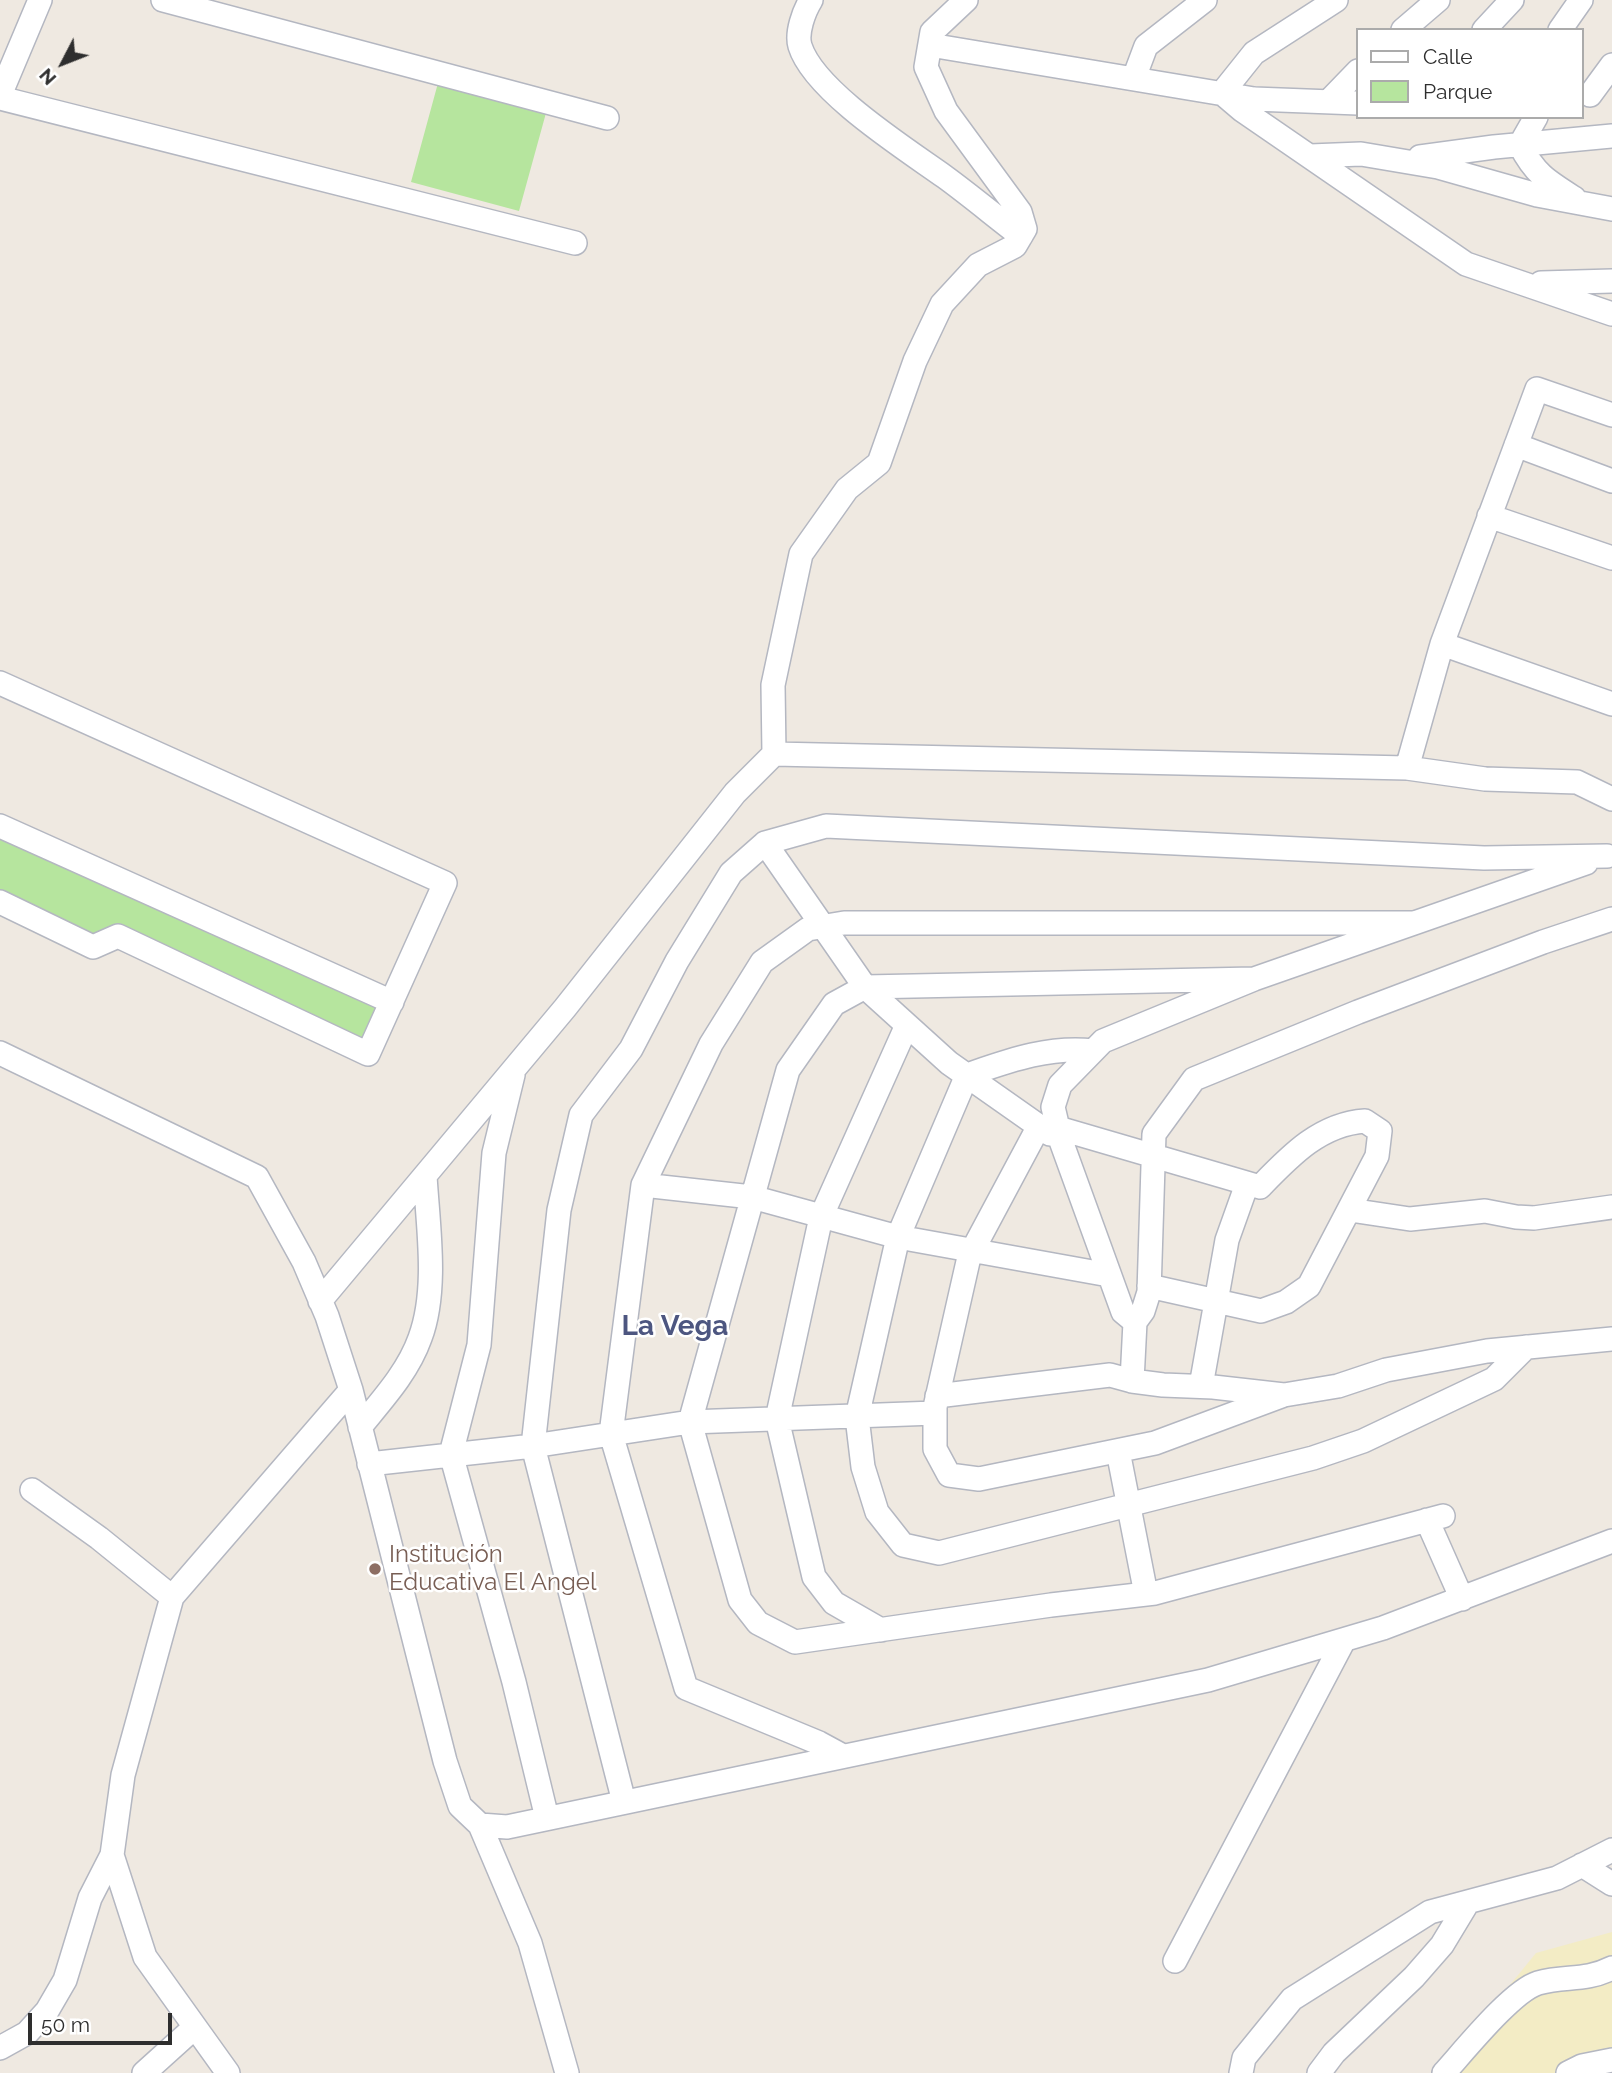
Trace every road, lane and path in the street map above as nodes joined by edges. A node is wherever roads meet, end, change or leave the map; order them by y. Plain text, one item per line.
1 (40, 0) edge
2 (163, 0) edge
3 (811, 0) edge
4 (966, 0) edge
5 (1205, 0) edge
6 (1336, 0) edge
7 (1438, 0) edge
8 (1512, 0) edge
9 (1581, 0) edge
10 (1405, 28) edge
11 (1486, 28) edge
12 (1561, 28) edge
13 (930, 45) junction
14 (1612, 65) edge
15 (1356, 73) edge
16 (1133, 78) junction
17 (1222, 93) junction
18 (1595, 95) edge
19 (0, 96) edge
20 (1328, 102) junction
21 (1356, 103) edge
22 (607, 118) dead end
23 (1535, 119) edge
24 (1612, 136) edge
25 (1520, 145) junction
26 (1310, 156) junction
27 (1397, 160) junction
28 (1583, 203) junction
29 (1612, 209) edge
30 (1021, 236) junction
31 (575, 243) dead end
32 (1612, 281) edge
33 (1524, 283) junction
34 (1612, 314) edge
35 (1612, 415) edge
36 (1516, 445) junction
37 (1612, 481) edge
38 (1489, 516) junction
39 (1612, 558) edge
40 (1442, 644) junction
41 (0, 683) edge
42 (1612, 704) edge
43 (774, 754) junction
44 (1407, 768) junction
45 (1612, 799) edge
46 (0, 826) edge
47 (765, 843) junction
48 (1609, 855) edge
49 (0, 902) edge
50 (1612, 919) edge
51 (1412, 923) junction
52 (821, 927) junction
53 (1254, 979) junction
54 (864, 987) junction
55 (392, 1002) junction
56 (907, 1025) junction
57 (1093, 1051) junction
58 (0, 1053) edge
59 (515, 1068) junction
60 (967, 1075) junction
61 (1053, 1132) junction
62 (1153, 1157) junction
63 (425, 1176) junction
64 (1247, 1184) junction
65 (643, 1185) junction
66 (752, 1197) junction
67 (1612, 1207) edge
68 (1350, 1210) junction
69 (821, 1217) junction
70 (898, 1237) junction
71 (973, 1250) junction
72 (1109, 1275) junction
73 (1149, 1286) junction
74 (320, 1301) junction
75 (1215, 1302) junction
76 (1135, 1322) junction
77 (1612, 1339) edge
78 (1526, 1347) junction
79 (1132, 1381) junction
80 (1201, 1386) junction
81 (351, 1390) junction
82 (1284, 1395) junction
83 (936, 1405) junction
84 (857, 1417) junction
85 (777, 1419) junction
86 (690, 1422) junction
87 (360, 1427) junction
88 (611, 1434) junction
89 (533, 1446) junction
90 (1118, 1451) junction
91 (451, 1454) junction
92 (369, 1464) junction
93 (32, 1490) dead end
94 (1128, 1507) junction
95 (1612, 1541) edge
96 (1146, 1594) junction
97 (172, 1597) junction
98 (1462, 1599) junction
99 (881, 1630) junction
100 (1344, 1640) junction
101 (844, 1756) junction
102 (624, 1802) junction
103 (547, 1818) junction
104 (480, 1825) junction
105 (1612, 1850) edge
106 (112, 1855) junction
107 (1582, 1865) junction
108 (1612, 1884) edge
109 (1468, 1902) junction
110 (1175, 1961) dead end
111 (1612, 1968) edge
112 (195, 2027) junction
113 (0, 2048) edge
114 (1612, 2060) edge
115 (144, 2073) edge
116 (228, 2073) edge
117 (567, 2073) edge
118 (1241, 2073) edge
119 (1319, 2073) edge
120 (1444, 2073) edge
121 (1568, 2073) edge

1 - 19 street
2 - 22 street
3 - 30 street
4 - 13 street
5 - 16 street
6 - 17 street
7 - 10 street
8 - 11 street
9 - 12 street
13 - 16 street
13 - 30 street
14 - 18 street
15 - 20 street
16 - 17 street
17 - 20 street
17 - 26 street
19 - 31 street
20 - 21 street
23 - 25 street
24 - 25 street
25 - 27 street
25 - 28 street
26 - 27 street
26 - 33 street
27 - 28 street
28 - 29 street
30 - 43 street
32 - 33 street
33 - 34 street
35 - 36 street
36 - 37 street
36 - 38 street
38 - 39 street
38 - 40 street
40 - 42 street
40 - 44 street
41 - 55 street
43 - 44 street
43 - 59 street
44 - 45 street
46 - 55 street
47 - 48 street
47 - 52 street
47 - 89 street
48 - 51 street
49 - 55 street
50 - 62 street
51 - 52 street
51 - 53 street
52 - 54 street
52 - 65 street
53 - 54 street
53 - 57 street
54 - 56 street
54 - 66 street
56 - 60 street
56 - 69 street
57 - 60 street
57 - 61 street
58 - 74 street
59 - 63 street
59 - 91 street
60 - 61 street
60 - 70 street
61 - 62 street
61 - 71 street
61 - 72 street
62 - 64 street
62 - 73 street
63 - 74 street
63 - 87 street
64 - 68 street
64 - 75 street
65 - 66 street
65 - 88 street
66 - 69 street
66 - 86 street
67 - 68 street
68 - 75 street
69 - 70 street
69 - 85 street
70 - 71 street
70 - 84 street
71 - 72 street
71 - 83 street
72 - 76 street
73 - 75 street
73 - 76 street
74 - 81 street
75 - 80 street
76 - 79 street
77 - 78 street
78 - 82 street
78 - 94 street
79 - 80 street
79 - 83 street
80 - 82 street
81 - 87 street
81 - 97 street
82 - 90 street
83 - 84 street
83 - 90 street
84 - 85 street
84 - 94 street
85 - 86 street
85 - 99 street
86 - 88 street
86 - 99 street
87 - 92 street
88 - 89 street
88 - 101 street
89 - 91 street
89 - 102 street
90 - 94 street
91 - 92 street
91 - 103 street
92 - 104 street
93 - 97 street
94 - 96 street
95 - 98 street
96 - 98 street
96 - 99 street
97 - 106 street
98 - 100 street
100 - 101 street
100 - 110 street
101 - 102 street
102 - 103 street
103 - 104 street
104 - 117 street
105 - 107 street
106 - 112 street
106 - 113 street
107 - 108 street
107 - 109 street
109 - 118 street
109 - 119 street
111 - 120 street
112 - 115 street
112 - 116 street
114 - 121 street

